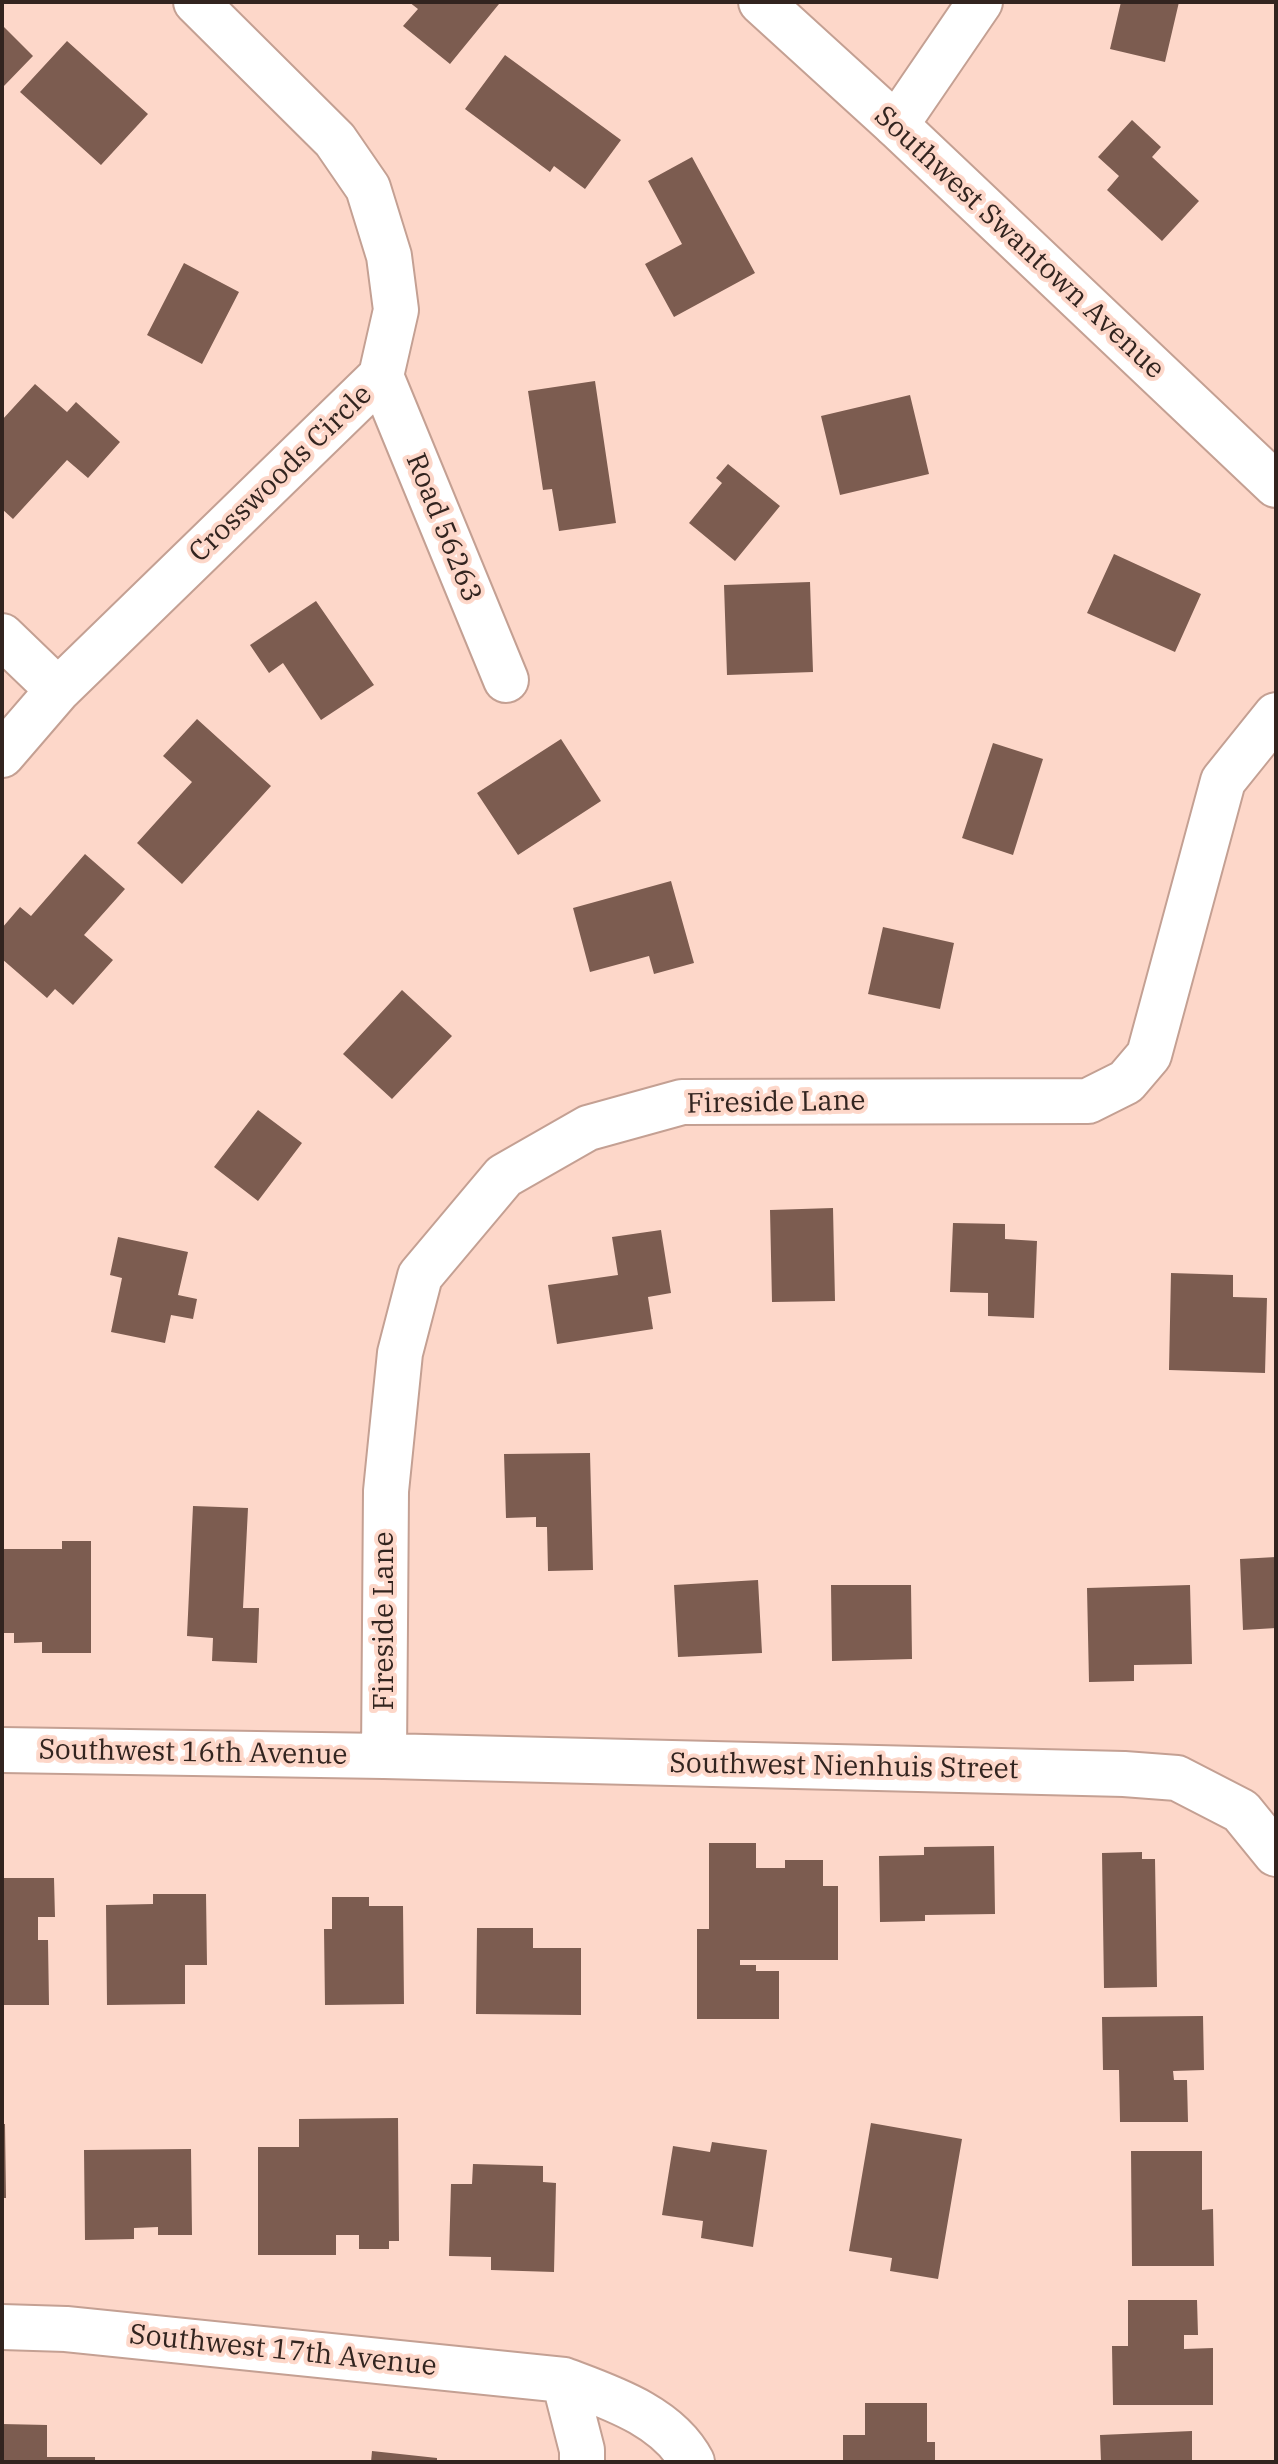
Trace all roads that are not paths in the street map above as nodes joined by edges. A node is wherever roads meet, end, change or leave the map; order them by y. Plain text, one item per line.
1 (196, 2) edge
2 (761, 2) edge
3 (980, 2) edge
4 (896, 125) junction
5 (381, 376) junction
6 (1276, 485) edge
7 (2, 636) edge
8 (506, 680) dead end
9 (58, 690) junction
10 (1276, 715) edge
11 (2, 755) edge
12 (2, 1750) edge
13 (384, 1756) junction
14 (1276, 1854) edge
15 (2, 2327) edge
16 (564, 2380) junction
17 (582, 2462) edge
18 (692, 2462) edge

1 - 5 street, Crosswoods Circle
2 - 4 street, Southwest Swantown Avenue
3 - 4 street
4 - 6 street, Southwest Swantown Avenue
5 - 8 street, Road 56263
5 - 9 street, Crosswoods Circle
7 - 9 street
9 - 11 street, Crosswoods Circle
10 - 13 street, Fireside Lane
12 - 13 street, Southwest 16th Avenue
13 - 14 street, Southwest Nienhuis Street
15 - 16 street, Southwest 17th Avenue
16 - 17 street
16 - 18 street, Southwest 17th Avenue

